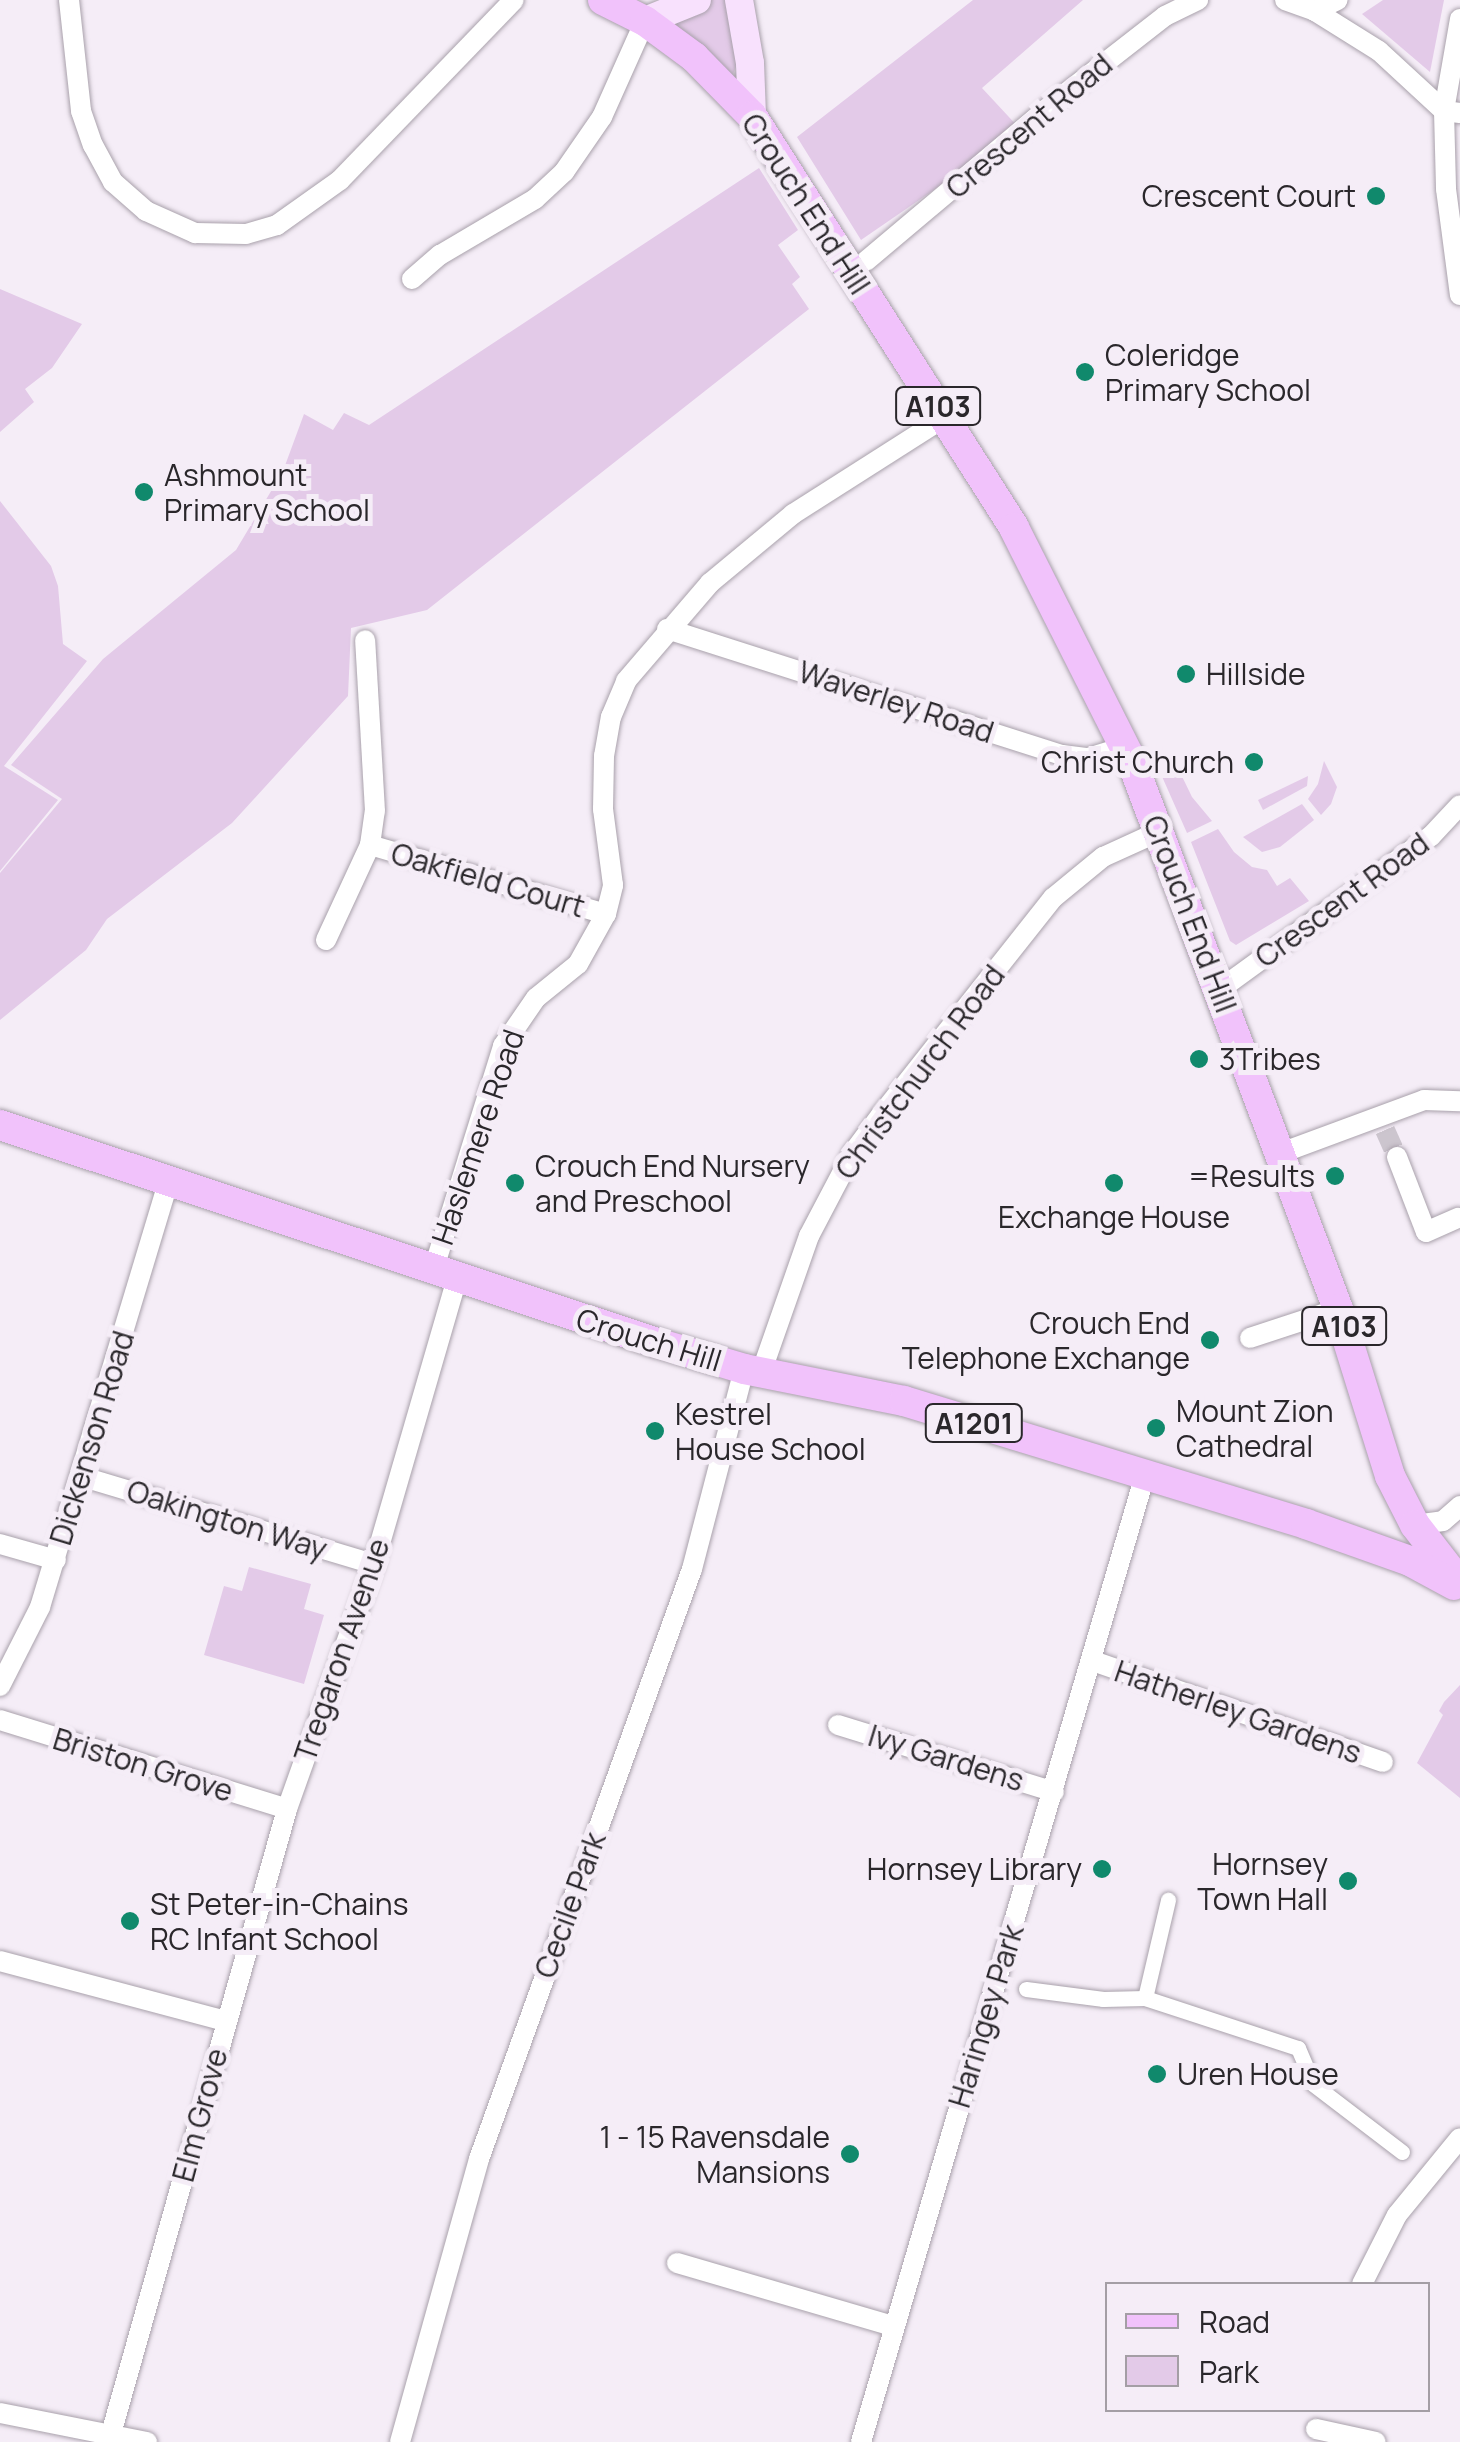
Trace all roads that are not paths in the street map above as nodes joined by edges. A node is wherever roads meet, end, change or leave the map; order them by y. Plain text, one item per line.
1 (69, 0) edge
2 (514, 0) edge
3 (603, 0) edge
4 (697, 0) edge
5 (739, 0) edge
6 (1198, 0) edge
7 (1286, 0) edge
8 (1338, 0) edge
9 (1315, 11) junction
10 (1460, 19) edge
11 (645, 21) junction
12 (744, 28) junction
13 (727, 87) junction
14 (1452, 112) edge
15 (752, 116) junction
16 (866, 260) dead end
17 (412, 280) dead end
18 (1460, 296) edge
19 (946, 417) junction
20 (667, 629) junction
21 (366, 640) dead end
22 (1125, 747) junction
23 (1460, 804) edge
24 (1158, 832) junction
25 (370, 845) junction
26 (606, 914) junction
27 (326, 940) dead end
28 (1219, 990) junction
29 (1460, 1101) edge
30 (0, 1125) edge
31 (1281, 1152) junction
32 (1397, 1157) tunnel mouth
33 (168, 1183) junction
34 (1458, 1218) edge
35 (445, 1275) junction
36 (1338, 1309) junction
37 (1250, 1338) dead end
38 (752, 1371) junction
39 (1145, 1475) junction
40 (80, 1476) junction
41 (1460, 1506) edge
42 (1306, 1524) junction
43 (1415, 1525) junction
44 (0, 1544) edge
45 (56, 1560) junction
46 (374, 1564) junction
47 (1460, 1586) edge
48 (1093, 1661) junction
49 (0, 1686) edge
50 (0, 1720) edge
51 (838, 1725) dead end
52 (1382, 1762) dead end
53 (1054, 1792) junction
54 (287, 1809) junction
55 (1168, 1900) dead end
56 (0, 1960) edge
57 (1026, 1989) dead end
58 (1145, 1998) junction
59 (226, 2021) junction
60 (1460, 2138) edge
61 (1402, 2152) dead end
62 (678, 2263) dead end
63 (1363, 2282) edge
64 (893, 2326) junction
65 (1, 2418) edge
66 (1316, 2427) edge
67 (111, 2434) junction
68 (147, 2442) edge
69 (400, 2442) edge
70 (862, 2442) edge
71 (1376, 2442) edge

1 - 2 street
3 - 11 main road, A103
4 - 11 main road
5 - 12 main road
6 - 16 street, Crescent Road
7 - 9 street
8 - 9 street
9 - 14 street
10 - 14 street
11 - 13 main road, A103
11 - 17 street
12 - 13 main road
12 - 15 main road
13 - 15 main road, Crouch End Hill / A103
14 - 18 street
15 - 19 main road, Crouch End Hill / A103
19 - 20 street, Haslemere Road
19 - 22 main road, Crouch End Hill / A103
20 - 22 street, Waverley Road
20 - 26 street, Haslemere Road
21 - 25 street
22 - 24 main road, Crouch End Hill / A103
23 - 28 street, Crescent Road
24 - 28 main road, Crouch End Hill / A103
24 - 38 street, Christchurch Road
25 - 26 street, Oakfield Court
25 - 27 street
26 - 35 street, Haslemere Road
28 - 31 main road, Crouch End Hill / A103
29 - 31 street
30 - 33 main road, Crouch Hill / A1201
31 - 36 main road, Crouch End Hill / A103
32 - 34 street
33 - 35 main road, Crouch Hill / A1201
33 - 40 street, Dickenson Road
35 - 38 main road, Crouch Hill / A1201
35 - 46 street, Tregaron Avenue
36 - 37 street
36 - 43 main road, Crouch End Hill / A103
38 - 39 main road, Crouch Hill / A1201
38 - 69 street, Cecile Park
39 - 42 main road, Crouch Hill / A1201
39 - 48 street, Haringey Park
40 - 45 street, Dickenson Road
40 - 46 street, Oakington Way
41 - 43 street
42 - 43 main road, Crouch Hill / A1201
42 - 47 main road, Crouch Hill / A1201
43 - 47 main road, A103
44 - 45 street
45 - 49 street, Dickenson Road
46 - 54 street, Tregaron Avenue
48 - 52 street, Hatherley Gardens
48 - 53 street, Haringey Park
50 - 54 street, Briston Grove
51 - 53 street, Ivy Gardens
53 - 64 street, Haringey Park
54 - 59 street, Tregaron Avenue
55 - 58 street
56 - 59 street, Elm Grove
57 - 58 street
58 - 61 street
59 - 67 street, Elm Grove
60 - 63 street
62 - 64 street
64 - 70 street, Haringey Park
65 - 67 street
66 - 71 street
67 - 68 street

